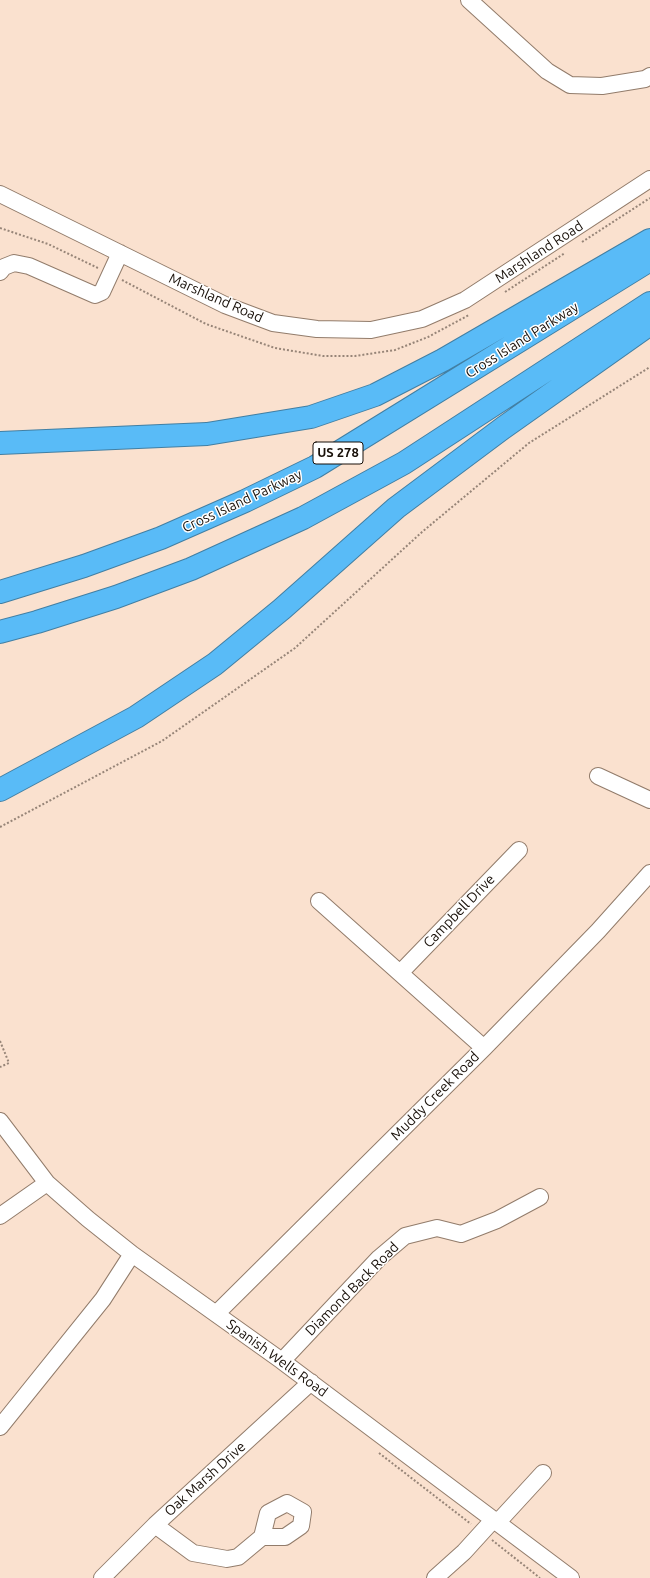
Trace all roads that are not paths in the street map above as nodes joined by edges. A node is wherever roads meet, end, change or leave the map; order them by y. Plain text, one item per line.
1 (469, 0) edge
2 (650, 76) edge
3 (650, 179) edge
4 (0, 194) edge
5 (650, 240) edge
6 (120, 253) junction
7 (650, 260) edge
8 (0, 272) edge
9 (650, 303) edge
10 (650, 324) edge
11 (0, 443) edge
12 (0, 592) edge
13 (0, 632) edge
14 (598, 776) dead end
15 (0, 790) edge
16 (650, 800) edge
17 (519, 850) dead end
18 (650, 873) edge
19 (319, 901) dead end
20 (400, 973) junction
21 (484, 1048) junction
22 (0, 1121) edge
23 (47, 1183) junction
24 (540, 1197) dead end
25 (0, 1216) edge
26 (132, 1254) junction
27 (216, 1314) junction
28 (282, 1361) junction
29 (311, 1382) junction
30 (0, 1427) edge
31 (543, 1473) dead end
32 (496, 1520) junction
33 (155, 1525) junction
34 (262, 1537) dead end
35 (102, 1578) edge
36 (435, 1578) edge
37 (571, 1578) edge

1 - 2 street
3 - 6 street, Marshland Road
4 - 6 street, Marshland Road
5 - 11 highway
6 - 8 street
7 - 12 highway, Cross Island Parkway / US 278
9 - 13 highway, US 278
10 - 15 highway
14 - 16 street
17 - 20 street, Campbell Drive
18 - 21 street, Muddy Creek Road
19 - 20 street
20 - 21 street
21 - 27 street, Muddy Creek Road
22 - 23 street, Spanish Wells Road
23 - 25 street
23 - 26 street, Spanish Wells Road
24 - 28 street, Diamond Back Road
26 - 27 street, Spanish Wells Road
26 - 30 street
27 - 28 street, Spanish Wells Road
28 - 29 street, Spanish Wells Road
29 - 32 street, Spanish Wells Road
29 - 33 street, Oak Marsh Drive
31 - 32 street
32 - 36 street
32 - 37 street, Spanish Wells Road
33 - 34 street
33 - 35 street, Oak Marsh Drive

